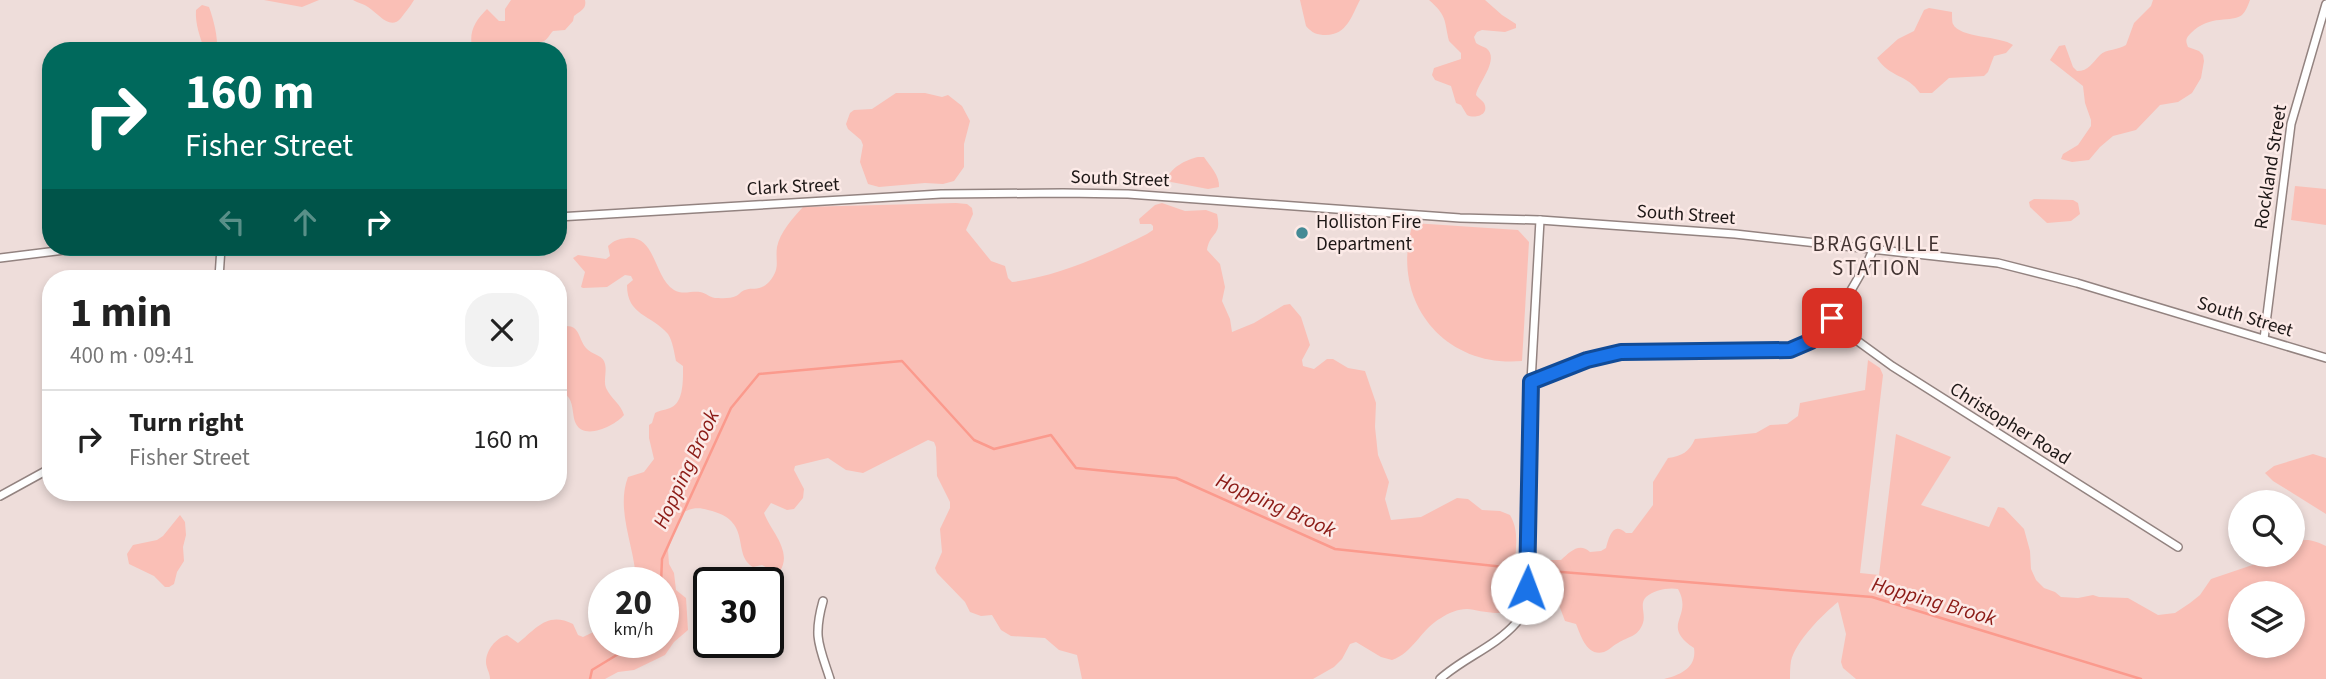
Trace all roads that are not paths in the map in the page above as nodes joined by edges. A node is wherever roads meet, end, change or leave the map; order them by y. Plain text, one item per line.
1 (2326, 4) edge
2 (1030, 192) joint
3 (567, 216) edge
4 (1540, 220) junction
5 (1872, 250) junction
6 (42, 253) edge
7 (0, 258) edge
8 (1830, 321) junction
9 (2264, 339) junction
10 (2326, 358) edge
11 (1531, 382) junction
12 (42, 473) edge
13 (0, 496) edge
14 (2178, 547) dead end
15 (823, 601) dead end
16 (830, 679) edge
17 (1440, 679) edge

1 - 9 street, Rockland Street
2 - 3 street, Clark Street
2 - 4 street, South Street
4 - 5 street, South Street
4 - 11 street
5 - 8 street
5 - 9 street, South Street
6 - 7 street
8 - 11 street
8 - 14 street, Christopher Road
9 - 10 street, South Street
11 - 17 street
12 - 13 street
15 - 16 street

